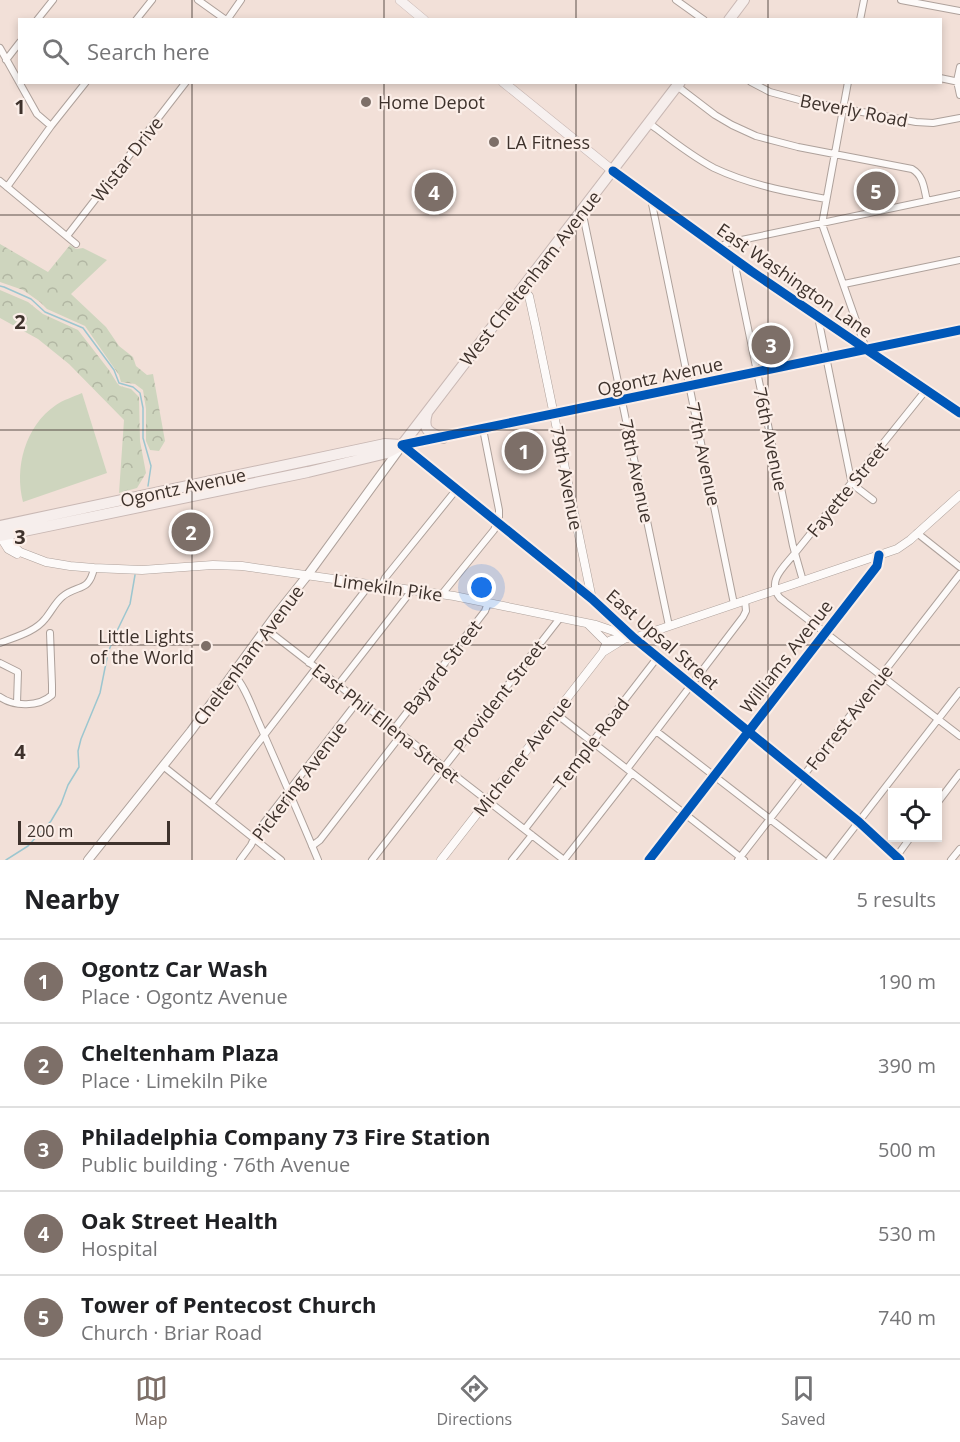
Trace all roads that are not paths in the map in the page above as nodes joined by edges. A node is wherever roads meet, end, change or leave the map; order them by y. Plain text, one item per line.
1 (53, 0) edge
2 (152, 0) edge
3 (198, 0) edge
4 (241, 0) edge
5 (400, 0) edge
6 (676, 0) edge
7 (744, 0) edge
8 (864, 0) edge
9 (901, 0) edge
10 (960, 12) edge
11 (734, 17) edge
12 (40, 18) edge
13 (138, 18) edge
14 (224, 18) edge
15 (228, 18) edge
16 (422, 18) edge
17 (701, 18) edge
18 (860, 18) edge
19 (18, 45) edge
20 (0, 48) edge
21 (6, 60) junction
22 (960, 67) edge
23 (942, 78) edge
24 (18, 81) edge
25 (959, 82) edge
26 (20, 84) edge
27 (84, 84) edge
28 (184, 84) edge
29 (505, 84) edge
30 (755, 84) edge
31 (848, 84) edge
32 (679, 85) edge
33 (960, 95) edge
34 (843, 108) junction
35 (960, 118) edge
36 (649, 123) junction
37 (51, 126) junction
38 (835, 154) junction
39 (613, 171) junction
40 (0, 181) edge
41 (7, 187) junction
42 (960, 194) edge
43 (651, 199) junction
44 (826, 199) junction
45 (927, 201) junction
46 (582, 210) junction
47 (822, 224) junction
48 (67, 236) junction
49 (76, 244) dead end
50 (719, 248) junction
51 (960, 260) edge
52 (737, 261) junction
53 (844, 284) junction
54 (522, 289) junction
55 (818, 317) junction
56 (960, 330) edge
57 (866, 349) junction
58 (825, 358) junction
59 (758, 372) junction
60 (690, 386) junction
61 (926, 390) junction
62 (622, 400) junction
63 (427, 413) junction
64 (960, 413) edge
65 (554, 414) junction
66 (483, 429) junction
67 (443, 438) junction
68 (402, 445) junction
69 (852, 482) junction
70 (456, 490) junction
71 (960, 495) edge
72 (873, 500) dead end
73 (498, 524) junction
74 (2, 531) edge
75 (917, 533) junction
76 (795, 553) junction
77 (879, 555) junction
78 (960, 567) edge
79 (94, 568) junction
80 (960, 574) edge
81 (307, 576) junction
82 (803, 581) junction
83 (367, 584) junction
84 (381, 586) junction
85 (412, 590) junction
86 (775, 590) junction
87 (442, 594) junction
88 (592, 599) junction
89 (745, 600) junction
90 (488, 603) junction
91 (734, 604) junction
92 (560, 618) junction
93 (588, 624) junction
94 (669, 626) junction
95 (266, 629) junction
96 (50, 633) dead end
97 (825, 633) junction
98 (629, 638) junction
99 (0, 643) edge
100 (607, 643) junction
101 (603, 652) junction
102 (657, 658) junction
103 (309, 663) junction
104 (0, 664) edge
105 (316, 668) junction
106 (0, 669) edge
107 (233, 674) junction
108 (881, 676) junction
109 (338, 685) junction
110 (691, 686) junction
111 (960, 691) edge
112 (0, 697) edge
113 (358, 701) junction
114 (17, 703) junction
115 (555, 713) junction
116 (938, 719) junction
117 (394, 729) junction
118 (656, 730) junction
119 (748, 732) junction
120 (264, 735) junction
121 (401, 735) junction
122 (960, 736) edge
123 (592, 742) junction
124 (163, 766) junction
125 (443, 767) junction
126 (629, 771) junction
127 (960, 773) edge
128 (714, 776) junction
129 (802, 777) junction
130 (289, 792) junction
131 (942, 797) edge
132 (487, 801) junction
133 (211, 804) junction
134 (685, 814) junction
135 (770, 819) junction
136 (859, 822) junction
137 (525, 829) junction
138 (532, 834) junction
139 (254, 839) junction
140 (907, 842) edge
141 (312, 846) junction
142 (960, 849) edge
143 (741, 859) edge
144 (897, 859) edge
145 (88, 860) edge
146 (240, 860) edge
147 (281, 860) edge
148 (318, 860) edge
149 (372, 860) edge
150 (441, 860) edge
151 (512, 860) edge
152 (564, 860) edge
153 (649, 860) edge
154 (823, 860) edge
155 (829, 860) edge
156 (951, 860) edge

1 - 12 street
2 - 13 street
3 - 14 street
4 - 15 street
5 - 16 main road
6 - 17 street
7 - 11 highway
8 - 18 street
9 - 10 street
19 - 21 street
20 - 21 street
21 - 24 street
22 - 25 street
23 - 25 street
25 - 33 street
26 - 37 street
27 - 37 street
28 - 48 street, Wistar Drive
29 - 39 main road
30 - 34 street, Beverly Road
31 - 34 street
32 - 36 highway, West Cheltenham Avenue
32 - 38 street
34 - 35 street, Beverly Road
34 - 38 street
36 - 39 highway, West Cheltenham Avenue
36 - 44 street
37 - 41 street
38 - 44 street
38 - 45 street
39 - 43 main road, East Washington Lane
39 - 46 highway, West Cheltenham Avenue
40 - 41 street
41 - 48 street
42 - 45 street
43 - 50 main road, East Washington Lane
43 - 60 street, 77th Avenue
44 - 47 street
45 - 47 street
46 - 54 highway, West Cheltenham Avenue
46 - 62 street, 78th Avenue
47 - 50 street
47 - 53 street
48 - 49 street
50 - 52 main road, East Washington Lane
51 - 53 street
52 - 55 main road, East Washington Lane
52 - 59 street, 76th Avenue
53 - 57 street
54 - 63 highway, West Cheltenham Avenue
54 - 65 street, 79th Avenue
55 - 57 main road, East Washington Lane
55 - 58 street
56 - 57 main road, Ogontz Avenue
57 - 58 main road, Ogontz Avenue
57 - 61 main road, East Washington Lane
58 - 59 main road, Ogontz Avenue
58 - 69 street
59 - 60 main road, Ogontz Avenue
59 - 76 street, 76th Avenue
60 - 62 main road, Ogontz Avenue
60 - 91 street, 77th Avenue
61 - 64 main road, East Washington Lane
61 - 69 street, Fayette Street
62 - 65 main road, Ogontz Avenue
62 - 94 street, 78th Avenue
63 - 67 highway
63 - 68 highway, West Cheltenham Avenue
65 - 66 main road, Ogontz Avenue
65 - 88 street, 79th Avenue
66 - 67 main road, Ogontz Avenue
66 - 73 street
67 - 68 main road, Ogontz Avenue
68 - 70 street, East Upsal Street
68 - 74 highway, Ogontz Avenue
68 - 81 main road, Cheltenham Avenue
69 - 72 street
69 - 76 street, Fayette Street
70 - 73 street, East Upsal Street
70 - 84 street
71 - 75 street
73 - 87 street
73 - 88 street, East Upsal Street
74 - 79 street, Limekiln Pike
75 - 77 street
75 - 78 street
76 - 82 street, 76th Avenue
76 - 86 street, Fayette Street
77 - 82 street
77 - 97 street, Williams Avenue
79 - 81 street, Limekiln Pike
79 - 99 street
80 - 108 street, Forrest Avenue
81 - 83 street, Limekiln Pike
81 - 95 main road, Cheltenham Avenue
82 - 86 street
83 - 84 street, Limekiln Pike
83 - 103 street
84 - 85 street, Limekiln Pike
85 - 87 street, Limekiln Pike
85 - 109 street
86 - 89 street
86 - 97 street
87 - 90 street, Limekiln Pike
88 - 98 street, East Upsal Street
89 - 91 street
89 - 110 street
90 - 92 street, Limekiln Pike
90 - 117 street, Bayard Street
91 - 94 street
92 - 93 street, Limekiln Pike
92 - 125 street, Provident Street
93 - 98 street, Limekiln Pike
93 - 100 street
94 - 98 street
95 - 103 street, East Phil Ellena Street
95 - 107 main road, Cheltenham Avenue
96 - 114 street
97 - 108 street
97 - 119 street, Williams Avenue
98 - 100 street
98 - 101 street, Michener Avenue
98 - 102 street, East Upsal Street
100 - 101 street, Michener Avenue
101 - 115 street, Michener Avenue
102 - 110 street, East Upsal Street
102 - 123 street, Temple Road
103 - 105 street, East Phil Ellena Street
104 - 106 street
104 - 114 street
105 - 109 street, East Phil Ellena Street
105 - 120 street
107 - 120 street
107 - 124 main road, Cheltenham Avenue
108 - 116 street
108 - 129 street, Forrest Avenue
109 - 113 street, East Phil Ellena Street
110 - 118 street
110 - 119 street, East Upsal Street
111 - 116 street
112 - 114 street
113 - 117 street, East Phil Ellena Street
113 - 130 street, Pickering Avenue
115 - 123 street
115 - 132 street, Michener Avenue
116 - 122 street
116 - 136 street
117 - 121 street, East Phil Ellena Street
118 - 126 street
118 - 128 street
119 - 128 street, Williams Avenue
119 - 129 street, East Upsal Street
120 - 130 street
120 - 133 street
121 - 125 street, East Phil Ellena Street
121 - 141 street, Bayard Street
123 - 126 street
123 - 137 street, Temple Road
124 - 133 street
124 - 145 main road, Cheltenham Avenue
125 - 132 street, East Phil Ellena Street
125 - 149 street, Provident Street
126 - 134 street
126 - 152 street
127 - 131 street
128 - 134 street, Williams Avenue
128 - 135 street
129 - 135 street, Forrest Avenue
129 - 136 street, East Upsal Street
130 - 139 street, Pickering Avenue
130 - 141 street
132 - 137 street, East Phil Ellena Street
132 - 150 street, Michener Avenue
133 - 139 street
134 - 143 street
134 - 153 street, Williams Avenue
135 - 143 street, Forrest Avenue
135 - 154 street
136 - 144 street, East Upsal Street
136 - 155 street
137 - 138 street, East Phil Ellena Street
138 - 151 street
138 - 152 street, East Phil Ellena Street
139 - 146 street, Pickering Avenue
139 - 147 street
140 - 144 street
141 - 148 street
142 - 156 street

